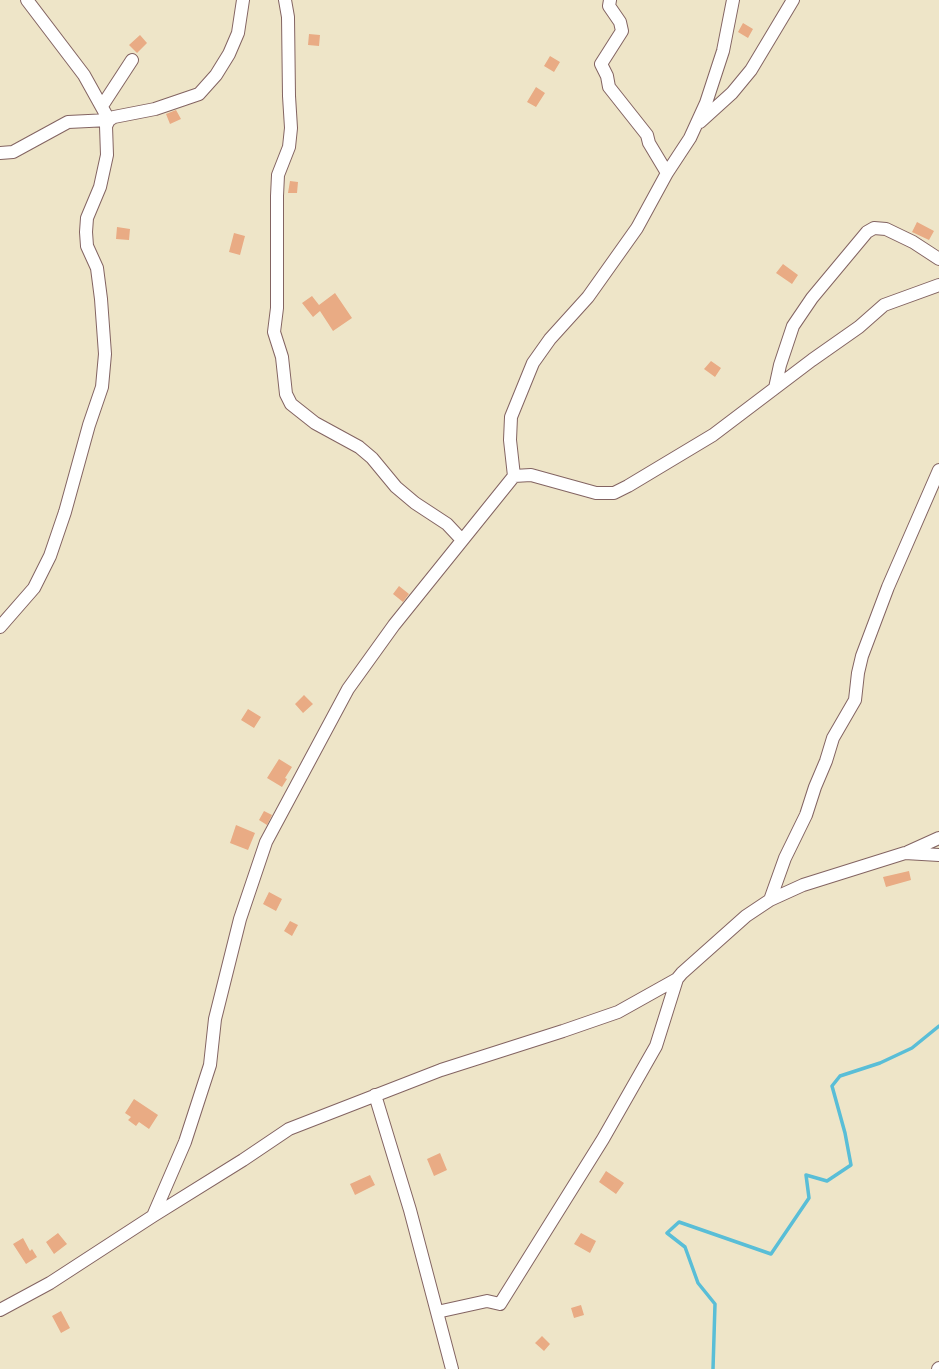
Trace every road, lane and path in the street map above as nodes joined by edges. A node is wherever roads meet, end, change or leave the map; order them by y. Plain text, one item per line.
1 (27, 0) edge
2 (243, 0) edge
3 (285, 0) edge
4 (610, 0) edge
5 (733, 0) edge
6 (794, 0) edge
7 (132, 60) dead end
8 (102, 106) junction
9 (109, 120) junction
10 (696, 126) junction
11 (0, 153) edge
12 (667, 173) junction
13 (939, 259) edge
14 (939, 285) edge
15 (775, 388) junction
16 (939, 470) edge
17 (514, 476) junction
18 (462, 540) junction
19 (0, 627) edge
20 (939, 838) edge
21 (905, 853) junction
22 (939, 855) edge
23 (770, 900) junction
24 (677, 979) junction
25 (375, 1095) junction
26 (153, 1216) junction
27 (0, 1310) edge
28 (437, 1312) junction
29 (452, 1369) edge

1 - 8 street
2 - 9 street
3 - 18 street
4 - 12 street
5 - 10 street
6 - 10 street
7 - 8 street
8 - 9 street
9 - 11 street
9 - 19 street
10 - 12 street
12 - 17 street
13 - 15 street
14 - 15 street
15 - 17 street
16 - 23 street
17 - 18 street
18 - 26 street
20 - 21 street
21 - 22 street
21 - 23 street
23 - 24 street
24 - 25 street
24 - 28 street
25 - 26 street
25 - 28 street
26 - 27 street
28 - 29 street

